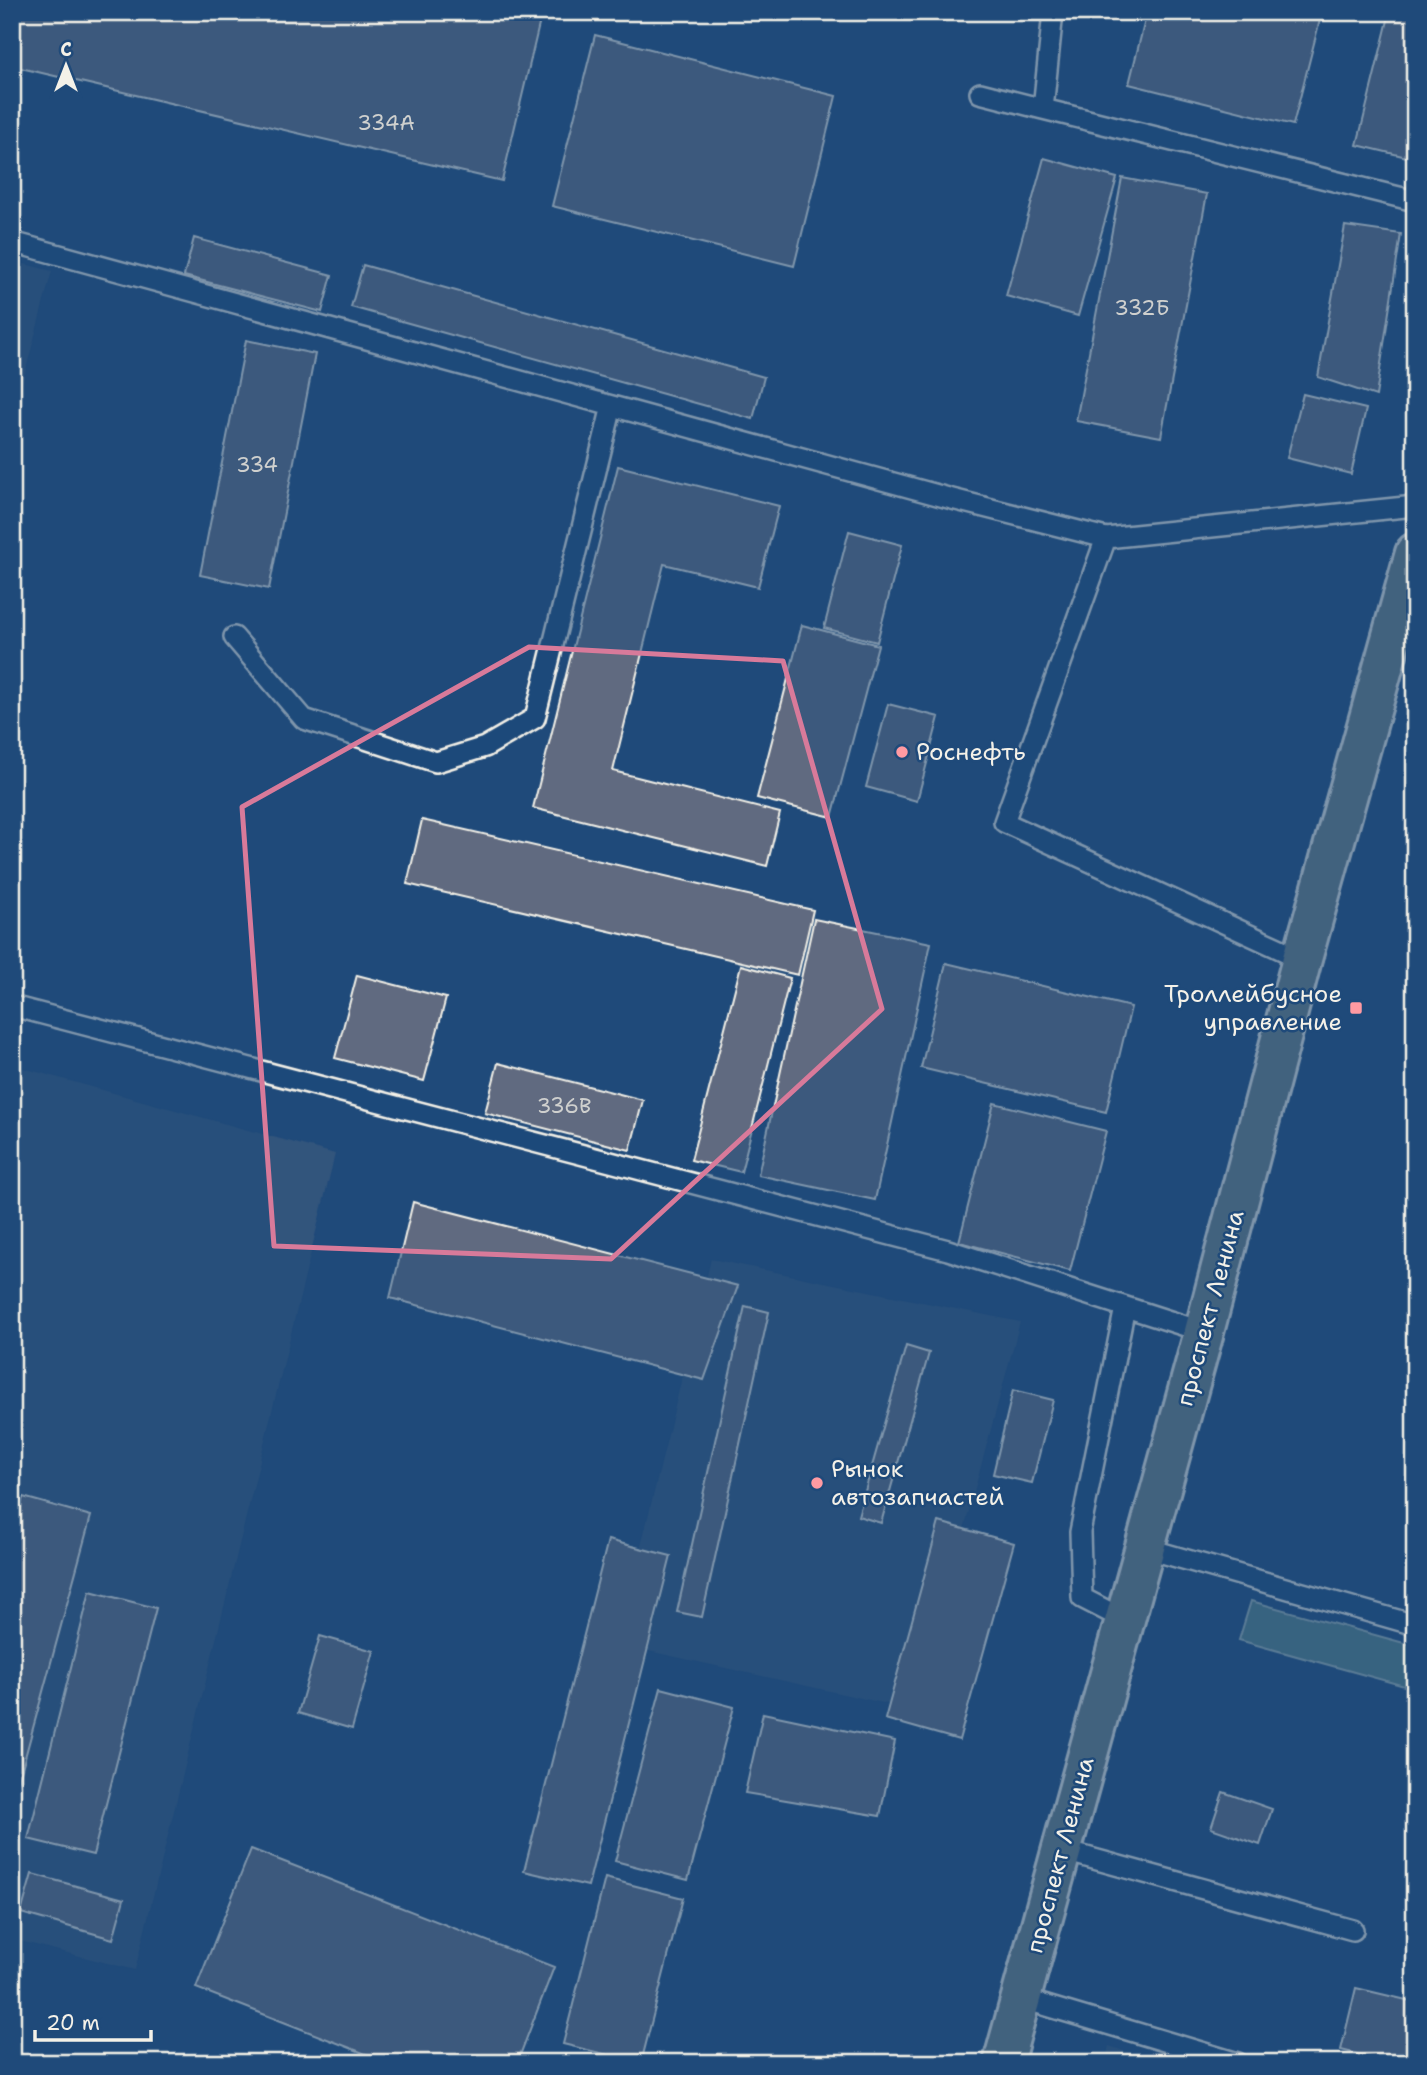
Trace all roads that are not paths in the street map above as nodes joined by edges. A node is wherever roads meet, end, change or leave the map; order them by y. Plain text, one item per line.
1 (1053, 12) edge
2 (980, 93) dead end
3 (1043, 109) junction
4 (1415, 201) edge
5 (12, 242) edge
6 (612, 407) junction
7 (1415, 506) edge
8 (1106, 538) junction
9 (1415, 553) edge
10 (234, 637) dead end
11 (1302, 959) junction
12 (12, 1006) edge
13 (1125, 1307) junction
14 (1204, 1332) junction
15 (1145, 1548) junction
16 (1125, 1620) junction
17 (1415, 1625) edge
18 (1061, 1850) junction
19 (1353, 1930) dead end
20 (1020, 1998) junction
21 (1003, 2063) edge
22 (1238, 2063) edge

1 - 3 lane
2 - 3 lane
3 - 4 lane
5 - 6 lane
6 - 8 lane
6 - 10 lane
7 - 8 lane
8 - 11 lane
9 - 11 main road, проспект Ленина
11 - 14 main road, проспект Ленина
12 - 13 lane
13 - 14 lane
13 - 16 lane
14 - 15 main road, проспект Ленина
15 - 16 main road, проспект Ленина
15 - 17 lane
16 - 18 main road, проспект Ленина
18 - 19 lane
18 - 20 main road, проспект Ленина
20 - 21 main road, проспект Ленина
20 - 22 lane

